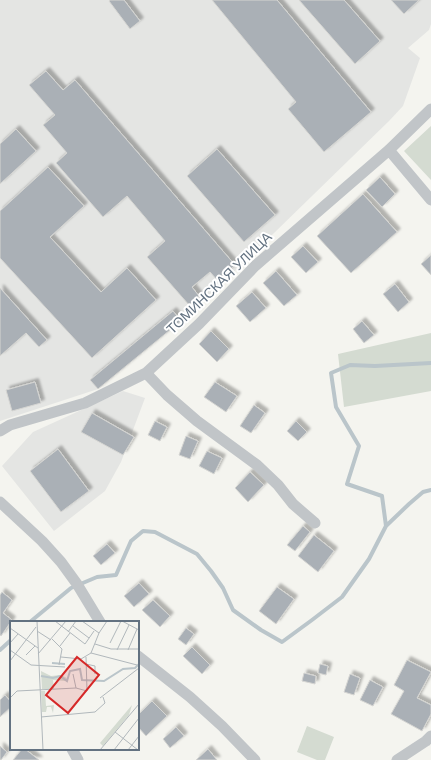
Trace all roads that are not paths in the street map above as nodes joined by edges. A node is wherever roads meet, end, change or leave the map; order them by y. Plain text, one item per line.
1 (431, 110) edge
2 (389, 150) junction
3 (431, 200) edge
4 (146, 373) junction
5 (0, 431) edge
6 (0, 502) edge
7 (315, 523) dead end
8 (99, 621) edge
9 (139, 657) edge
10 (431, 736) edge
11 (73, 750) edge
12 (78, 760) edge
13 (255, 760) edge
14 (397, 760) edge

1 - 2 street, ТОМИНСКАЯ УЛИЦА
2 - 3 street
2 - 4 street, ТОМИНСКАЯ УЛИЦА
4 - 5 street, ТОМИНСКАЯ УЛИЦА
4 - 7 street
6 - 8 street
9 - 13 street
10 - 14 street
11 - 12 street

